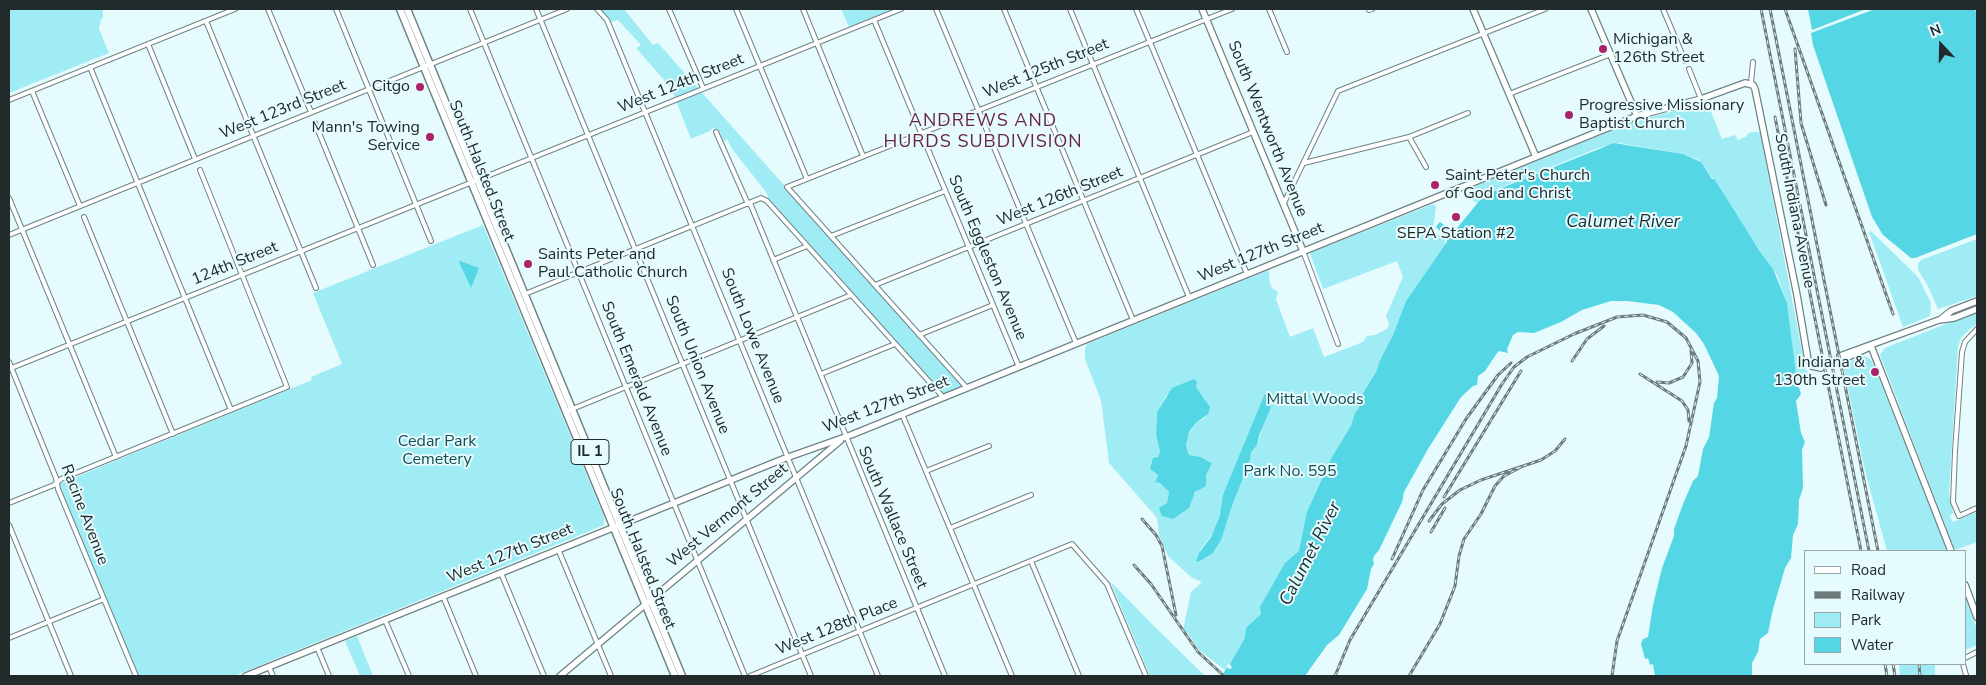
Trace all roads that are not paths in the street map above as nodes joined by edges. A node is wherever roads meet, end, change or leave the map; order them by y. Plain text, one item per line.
1 (234, 9) edge
2 (268, 9) edge
3 (336, 9) edge
4 (400, 9) edge
5 (407, 9) edge
6 (470, 9) edge
7 (536, 9) edge
8 (567, 9) edge
9 (597, 9) edge
10 (669, 9) edge
11 (736, 9) edge
12 (803, 9) edge
13 (902, 9) edge
14 (936, 9) edge
15 (1004, 9) edge
16 (1070, 9) edge
17 (1136, 9) edge
18 (1202, 9) edge
19 (1232, 9) edge
20 (1269, 9) edge
21 (1472, 9) edge
22 (1545, 9) edge
23 (1591, 9) edge
24 (1663, 9) edge
25 (1206, 19) junction
26 (206, 20) junction
27 (540, 20) junction
28 (874, 20) junction
29 (1483, 33) junction
30 (1150, 41) junction
31 (484, 42) junction
32 (816, 43) junction
33 (148, 44) junction
34 (1287, 52) dead end
35 (1610, 54) junction
36 (1684, 61) dead end
37 (1753, 62) dead end
38 (1093, 64) junction
39 (426, 65) junction
40 (760, 66) junction
41 (90, 67) junction
42 (1688, 69) dead end
43 (1751, 83) junction
44 (1036, 87) junction
45 (703, 88) junction
46 (368, 89) junction
47 (32, 91) junction
48 (1509, 94) junction
49 (1701, 99) junction
50 (9, 100) edge
51 (979, 110) junction
52 (311, 112) junction
53 (645, 112) junction
54 (1468, 113) dead end
55 (1637, 116) junction
56 (315, 123) dead end
57 (716, 132) dead end
58 (1253, 132) junction
59 (921, 133) junction
60 (588, 134) junction
61 (253, 136) junction
62 (1409, 137) junction
63 (1197, 155) junction
64 (864, 156) junction
65 (531, 157) junction
66 (1536, 157) junction
67 (195, 159) junction
68 (1304, 163) junction
69 (1426, 167) dead end
70 (200, 170) dead end
71 (1140, 178) junction
72 (807, 179) junction
73 (474, 180) junction
74 (137, 183) junction
75 (945, 191) junction
76 (9, 198) edge
77 (1083, 201) junction
78 (749, 203) junction
79 (416, 204) junction
80 (1283, 204) junction
81 (80, 206) junction
82 (84, 217) dead end
83 (1026, 224) junction
84 (693, 226) junction
85 (358, 227) junction
86 (22, 230) junction
87 (9, 235) edge
88 (831, 236) junction
89 (431, 241) dead end
90 (807, 246) junction
91 (969, 247) junction
92 (635, 249) junction
93 (300, 250) junction
94 (1303, 251) junction
95 (774, 260) junction
96 (373, 265) dead end
97 (578, 272) junction
98 (242, 274) junction
99 (1246, 274) junction
100 (875, 285) junction
101 (316, 288) dead end
102 (521, 295) junction
103 (851, 295) junction
104 (185, 298) junction
105 (1189, 298) junction
106 (1977, 301) edge
107 (992, 305) junction
108 (1977, 309) edge
109 (797, 317) junction
110 (1133, 320) junction
111 (1939, 320) junction
112 (127, 321) junction
113 (1977, 328) edge
114 (919, 335) junction
115 (740, 340) junction
116 (69, 344) junction
117 (895, 344) junction
118 (1076, 344) junction
119 (1338, 344) dead end
120 (1871, 346) junction
121 (1840, 358) tunnel mouth
122 (9, 362) edge
123 (682, 364) junction
124 (1821, 366) dead end
125 (1019, 367) junction
126 (10, 369) edge
127 (821, 374) junction
128 (626, 387) junction
129 (967, 388) junction
130 (944, 398) junction
131 (572, 409) junction
132 (231, 410) junction
133 (565, 412) junction
134 (902, 414) junction
135 (174, 434) junction
136 (846, 437) junction
137 (989, 446) dead end
138 (788, 456) junction
139 (116, 457) junction
140 (926, 471) junction
141 (795, 477) junction
142 (730, 480) junction
143 (56, 483) junction
144 (1031, 495) dead end
145 (673, 502) junction
146 (9, 503) edge
147 (1977, 508) edge
148 (746, 519) junction
149 (9, 525) edge
150 (617, 526) junction
151 (950, 528) junction
152 (558, 549) junction
153 (1952, 550) edge
154 (697, 560) junction
155 (1031, 561) junction
156 (500, 573) junction
157 (974, 584) junction
158 (1966, 588) edge
159 (442, 596) junction
160 (104, 599) junction
161 (652, 599) junction
162 (646, 604) junction
163 (916, 608) junction
164 (1977, 617) edge
165 (385, 620) junction
166 (49, 622) junction
167 (859, 631) junction
168 (9, 638) edge
169 (598, 644) junction
170 (317, 647) junction
171 (802, 655) junction
172 (269, 667) junction
173 (71, 676) edge
174 (136, 676) edge
175 (246, 676) edge
176 (273, 676) edge
177 (329, 676) edge
178 (409, 676) edge
179 (476, 676) edge
180 (544, 676) edge
181 (560, 676) edge
182 (611, 676) edge
183 (675, 676) edge
184 (682, 676) edge
185 (745, 676) edge
186 (750, 676) edge
187 (812, 676) edge
188 (878, 676) edge
189 (945, 676) edge
190 (1012, 676) edge
191 (1079, 676) edge
192 (1146, 676) edge

1 - 26 street
2 - 52 street
3 - 46 street
4 - 39 main road, South Halsted Street / IL 1
5 - 39 main road, South Halsted Street / IL 1
6 - 31 street, South Emerald Avenue
7 - 27 street, South Union Avenue
8 - 27 street, West 123rd Street
9 - 53 street, South Lowe Avenue
10 - 45 street
11 - 40 street
12 - 32 street
13 - 28 street, West 124th Street
14 - 51 street
15 - 44 street
16 - 38 street
17 - 30 street
18 - 25 main road, South Wentworth Avenue
19 - 25 street, West 125th Street
20 - 34 street
21 - 29 main road
22 - 29 street
23 - 35 main road
24 - 36 street
25 - 30 street, West 125th Street
25 - 58 main road, South Wentworth Avenue
26 - 33 street
26 - 61 street
27 - 31 street, West 123rd Street
27 - 60 street, South Union Avenue
28 - 32 street, West 124th Street
28 - 59 street, South Eggleston Avenue
29 - 48 main road
29 - 68 street
30 - 38 street, West 125th Street
30 - 63 street
31 - 39 street, West 123rd Street
31 - 65 street, South Emerald Avenue
32 - 40 street, West 124th Street
32 - 64 street
33 - 41 street
33 - 67 street
35 - 48 street
35 - 55 main road
37 - 43 street, South Indiana Avenue
38 - 44 street, West 125th Street
38 - 71 street
39 - 46 street, West 123rd Street
39 - 73 main road, South Halsted Street / IL 1
40 - 45 street, West 124th Street
40 - 72 street
41 - 47 street
41 - 74 street
42 - 49 street
43 - 49 main road, West 127th Street
43 - 124 main road, South Indiana Avenue
44 - 51 street, West 125th Street
44 - 77 street
45 - 53 street, West 124th Street
46 - 52 street, West 123rd Street
46 - 79 street
47 - 50 street
47 - 81 street
48 - 66 main road
49 - 55 main road, West 127th Street
51 - 59 street, West 125th Street
51 - 83 street
52 - 61 street, West 123rd Street
53 - 60 street, West 124th Street
53 - 84 street, South Lowe Avenue
54 - 62 street
55 - 66 main road, West 127th Street
56 - 85 street
57 - 78 street, South Wallace Street
58 - 63 street, West 126th Street
58 - 80 main road, South Wentworth Avenue
59 - 64 street, West 125th Street
59 - 75 street, South Eggleston Avenue
60 - 65 street, West 124th Street
60 - 92 street, South Union Avenue
61 - 67 street, West 123rd Street
61 - 93 street
62 - 68 street
62 - 69 street
63 - 71 street, West 126th Street
63 - 99 street
64 - 72 street, West 125th Street
65 - 73 street, West 124th Street
65 - 97 street, South Emerald Avenue
66 - 94 main road, West 127th Street
67 - 74 street, West 123rd Street
68 - 80 street
70 - 98 street
71 - 77 street, West 126th Street
71 - 105 street
72 - 88 street, West 125th Street
73 - 79 street, 124th Street
73 - 102 main road, South Halsted Street / IL 1
74 - 81 street, West 123rd Street
74 - 104 street
75 - 88 street
75 - 91 street, South Eggleston Avenue
76 - 86 street
77 - 83 street, West 126th Street
77 - 110 street
78 - 84 street
78 - 90 street
78 - 95 street, South Wallace Street
79 - 85 street, 124th Street
79 - 89 street
80 - 94 main road, South Wentworth Avenue
81 - 86 street, West 123rd Street
82 - 112 street
83 - 91 street, West 126th Street
83 - 118 street
84 - 92 street
84 - 115 street, South Lowe Avenue
85 - 93 street, 124th Street
85 - 96 street
86 - 87 street, West 123rd Street
86 - 116 street
88 - 100 street
90 - 95 street
90 - 103 street
91 - 100 street, West 126th Street
91 - 107 street, South Eggleston Avenue
92 - 97 street
92 - 123 street, South Union Avenue
93 - 98 street, 124th Street
93 - 101 street
94 - 99 main road, West 127th Street
94 - 119 street, South Wentworth Avenue
95 - 109 street, South Wallace Street
97 - 102 street
97 - 128 street, South Emerald Avenue
98 - 104 street, 124th Street
98 - 132 street
99 - 105 main road, West 127th Street
100 - 114 street
102 - 131 main road, South Halsted Street / IL 1
102 - 133 main road, South Halsted Street / IL 1
103 - 109 street
103 - 117 street
104 - 112 street, 124th Street
104 - 132 street
105 - 110 main road, West 127th Street
106 - 111 main road
107 - 114 street
107 - 125 street, South Eggleston Avenue
108 - 111 main road
109 - 115 street
109 - 127 street, South Wallace Street
110 - 118 main road, West 127th Street
111 - 120 main road
112 - 116 street, 124th Street
112 - 135 street
113 - 147 street
114 - 129 street
115 - 123 street
115 - 138 street, South Lowe Avenue
116 - 126 street, 124th Street
116 - 139 street
117 - 127 street
117 - 130 street
118 - 125 main road, West 127th Street
120 - 121 main road
120 - 153 main road
122 - 126 street, Racine Avenue
123 - 128 street
123 - 142 street, South Union Avenue
125 - 129 main road, West 127th Street
126 - 143 street, Racine Avenue
127 - 136 street, South Wallace Street
128 - 131 street
128 - 145 street, South Emerald Avenue
129 - 130 main road, West 127th Street
130 - 134 main road, West 127th Street
131 - 133 street
131 - 150 main road, South Halsted Street / IL 1
132 - 135 street
133 - 150 main road, South Halsted Street / IL 1
134 - 136 main road, West 127th Street
134 - 140 street
135 - 139 street
136 - 138 main road, West 127th Street
136 - 141 main road, West Vermont Street
136 - 163 street, South Wallace Street
137 - 140 street
138 - 141 street, South Lowe Avenue
138 - 142 main road, West 127th Street
139 - 143 street
140 - 151 street
141 - 148 main road, West Vermont Street
141 - 167 street, South Lowe Avenue
142 - 145 main road, West 127th Street
142 - 148 street, South Union Avenue
143 - 146 street
143 - 160 street, Racine Avenue
144 - 151 street
145 - 150 main road, West 127th Street
145 - 154 street, South Emerald Avenue
148 - 154 main road, West Vermont Street
148 - 171 street, South Union Avenue
149 - 166 street
150 - 152 main road, West 127th Street
150 - 161 main road, South Halsted Street / IL 1
150 - 162 main road, South Halsted Street / IL 1
151 - 157 street
152 - 156 main road, West 127th Street
152 - 169 street
154 - 161 main road, West Vermont Street
154 - 185 street, South Emerald Avenue
155 - 157 street, West 128th Place
155 - 191 street
155 - 192 street, West 128th Place
156 - 159 main road, West 127th Street
156 - 180 street
157 - 163 street, West 128th Place
157 - 190 street
158 - 164 main road
159 - 165 main road, West 127th Street
159 - 179 street
160 - 166 street
160 - 174 street, Racine Avenue
161 - 162 main road, West Vermont Street
161 - 184 main road, South Halsted Street / IL 1
162 - 169 main road, West Vermont Street
162 - 183 main road, South Halsted Street
163 - 167 street, West 128th Place
163 - 189 street, South Wallace Street
165 - 170 main road, West 127th Street
165 - 178 street
166 - 168 street
166 - 173 street
167 - 171 street, West 128th Place
167 - 188 street, South Lowe Avenue
169 - 181 main road, West Vermont Street
169 - 182 street
170 - 172 main road, West 127th Street
170 - 177 street
171 - 186 street, West 128th Place
171 - 187 street, South Union Avenue
172 - 175 main road, West 127th Street
172 - 176 street

